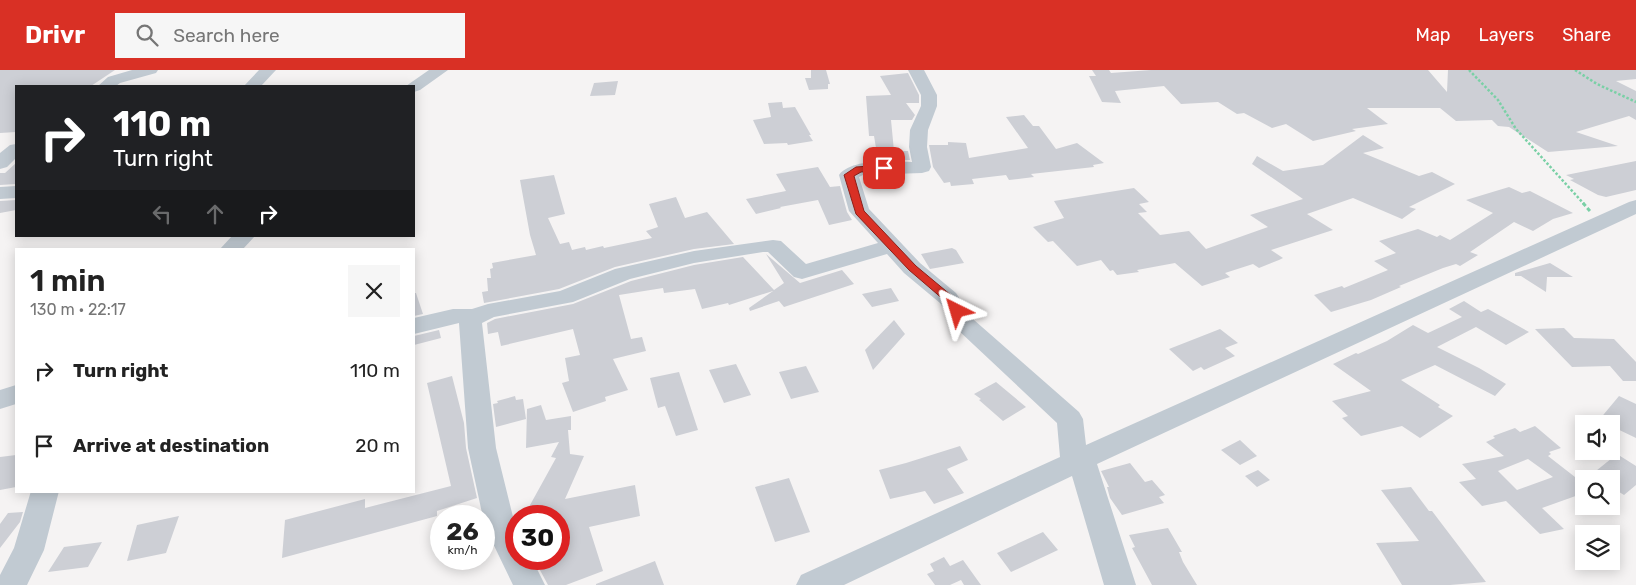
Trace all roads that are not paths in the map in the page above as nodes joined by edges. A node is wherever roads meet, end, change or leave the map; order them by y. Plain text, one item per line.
1 (150, 70) edge
2 (268, 70) edge
3 (440, 70) edge
4 (916, 70) edge
5 (107, 85) edge
6 (253, 85) edge
7 (415, 86) edge
8 (15, 150) edge
9 (0, 163) edge
10 (15, 192) edge
11 (0, 193) edge
12 (1636, 206) edge
13 (244, 237) edge
14 (892, 246) junction
15 (231, 248) edge
16 (474, 317) junction
17 (415, 326) edge
18 (15, 394) edge
19 (0, 400) edge
20 (1077, 461) junction
21 (44, 493) edge
22 (11, 585) edge
23 (529, 585) edge
24 (812, 585) edge
25 (1120, 585) edge

1 - 5 street
2 - 6 street
3 - 7 street
4 - 14 street
8 - 9 street
10 - 11 street
12 - 20 street
13 - 15 street
14 - 16 street
14 - 20 street
16 - 17 street
16 - 23 street
18 - 19 street
20 - 24 street
20 - 25 street
21 - 22 street

